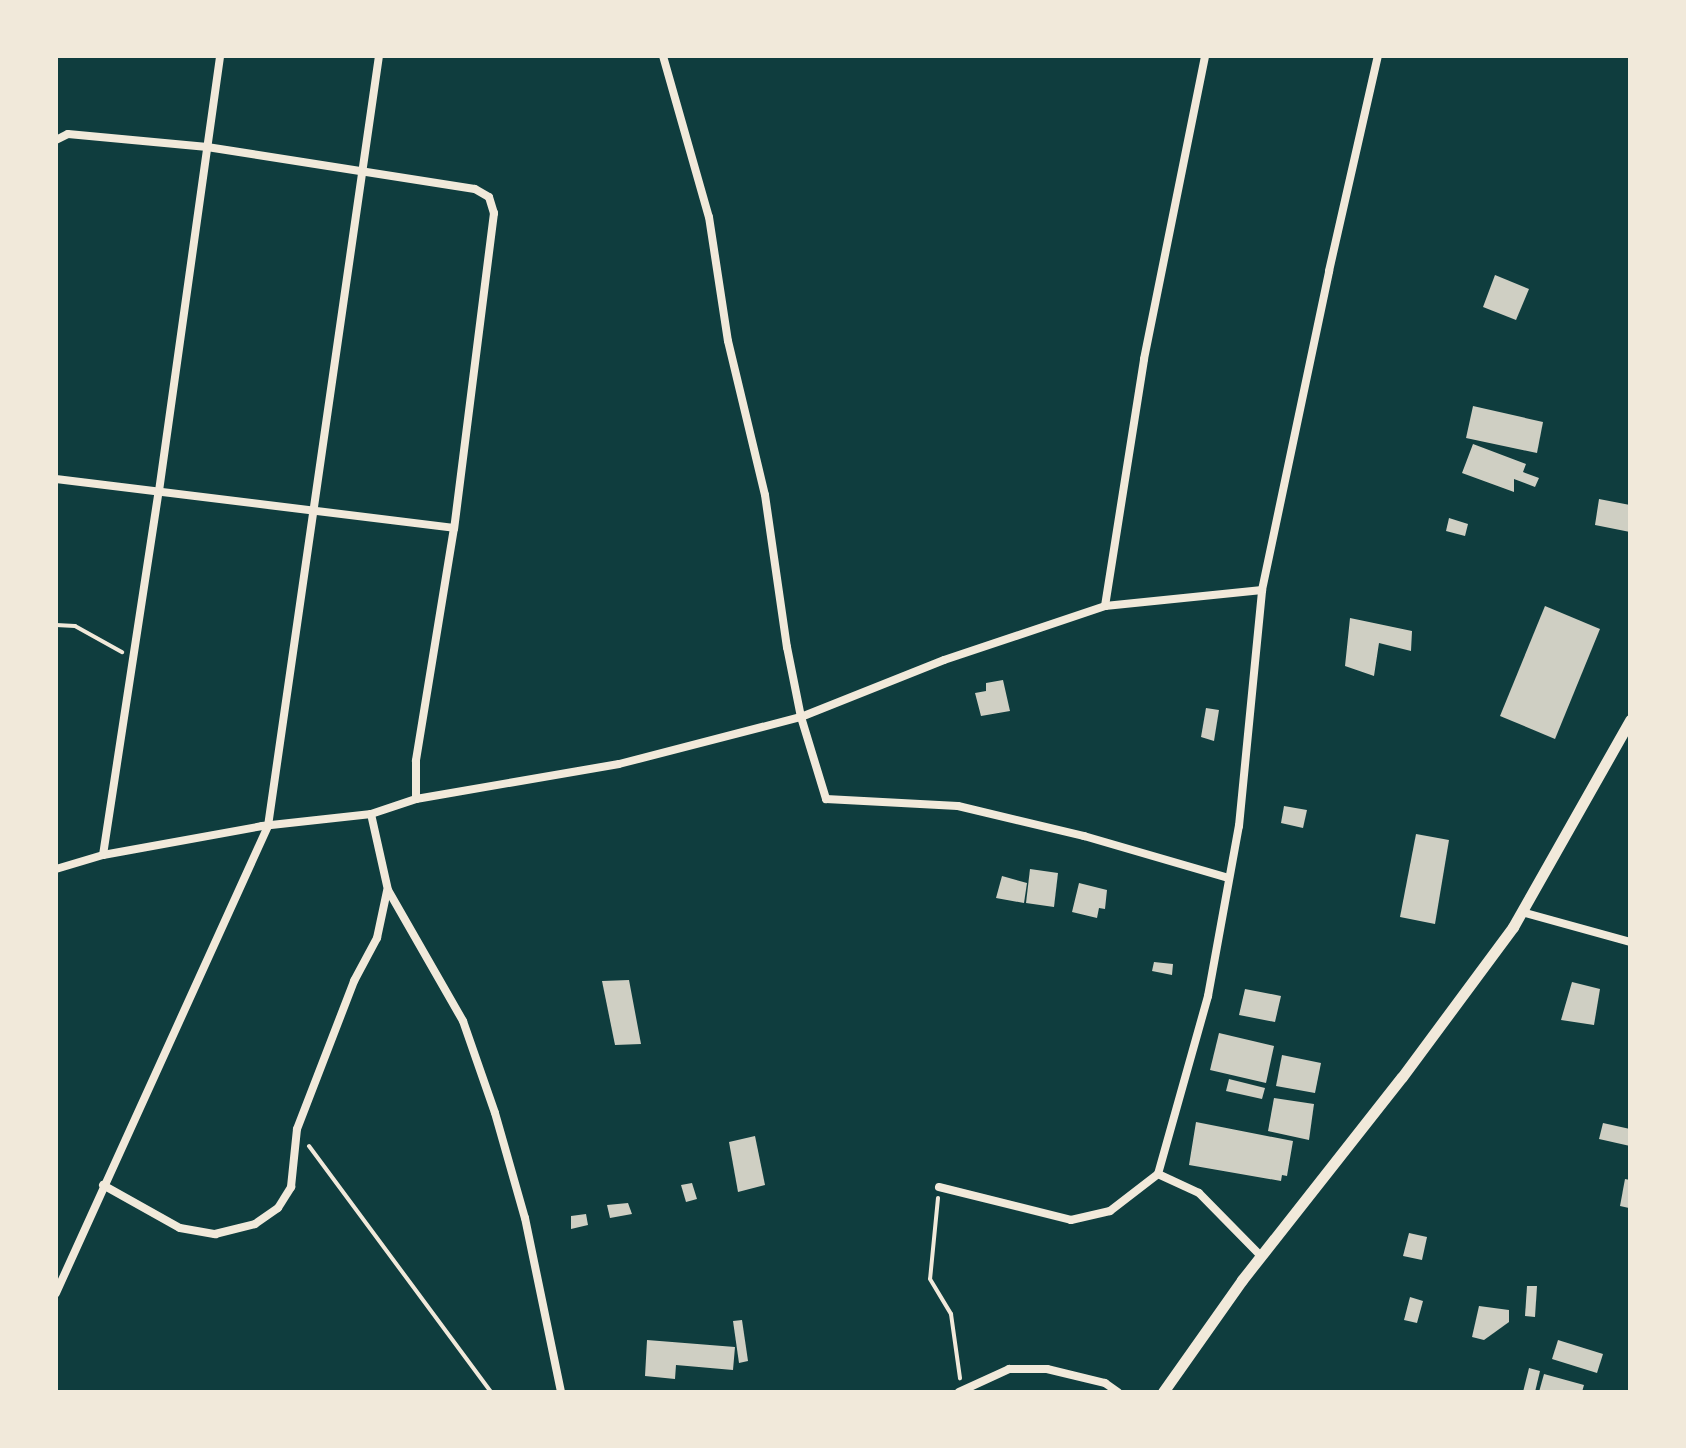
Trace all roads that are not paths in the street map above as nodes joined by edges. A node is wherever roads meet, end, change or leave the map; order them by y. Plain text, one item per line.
1 (220, 56) edge
2 (379, 56) edge
3 (663, 56) edge
4 (1205, 56) edge
5 (1378, 56) edge
6 (56, 140) edge
7 (207, 147) junction
8 (362, 170) junction
9 (56, 479) edge
10 (159, 491) junction
11 (314, 508) junction
12 (454, 528) junction
13 (1262, 590) junction
14 (1105, 606) junction
15 (801, 717) junction
16 (1630, 720) edge
17 (416, 799) junction
18 (371, 814) junction
19 (268, 826) junction
20 (103, 855) junction
21 (56, 869) edge
22 (1229, 878) junction
23 (388, 890) junction
24 (1522, 912) junction
25 (1630, 942) edge
26 (1158, 1174) junction
27 (103, 1185) junction
28 (939, 1187) road end
29 (1261, 1256) junction
30 (56, 1293) edge
31 (960, 1390) edge
32 (561, 1392) edge
33 (1118, 1392) edge
34 (1163, 1392) edge

1 - 7 street
2 - 8 street
3 - 15 street
4 - 14 street
5 - 13 street
6 - 7 street
7 - 8 street
7 - 10 street
8 - 11 street
8 - 12 street
9 - 10 street
10 - 11 street
10 - 20 street
11 - 12 street
11 - 19 street
12 - 17 street
13 - 14 street
13 - 22 street
14 - 15 street
15 - 17 street
15 - 22 street
16 - 24 street
17 - 18 street
18 - 19 street
18 - 23 street
19 - 20 street
19 - 27 street
20 - 21 street
22 - 26 street
23 - 27 street
23 - 32 street
24 - 25 street
24 - 29 street
26 - 28 street
26 - 29 street
27 - 30 street
29 - 34 street
31 - 33 street

